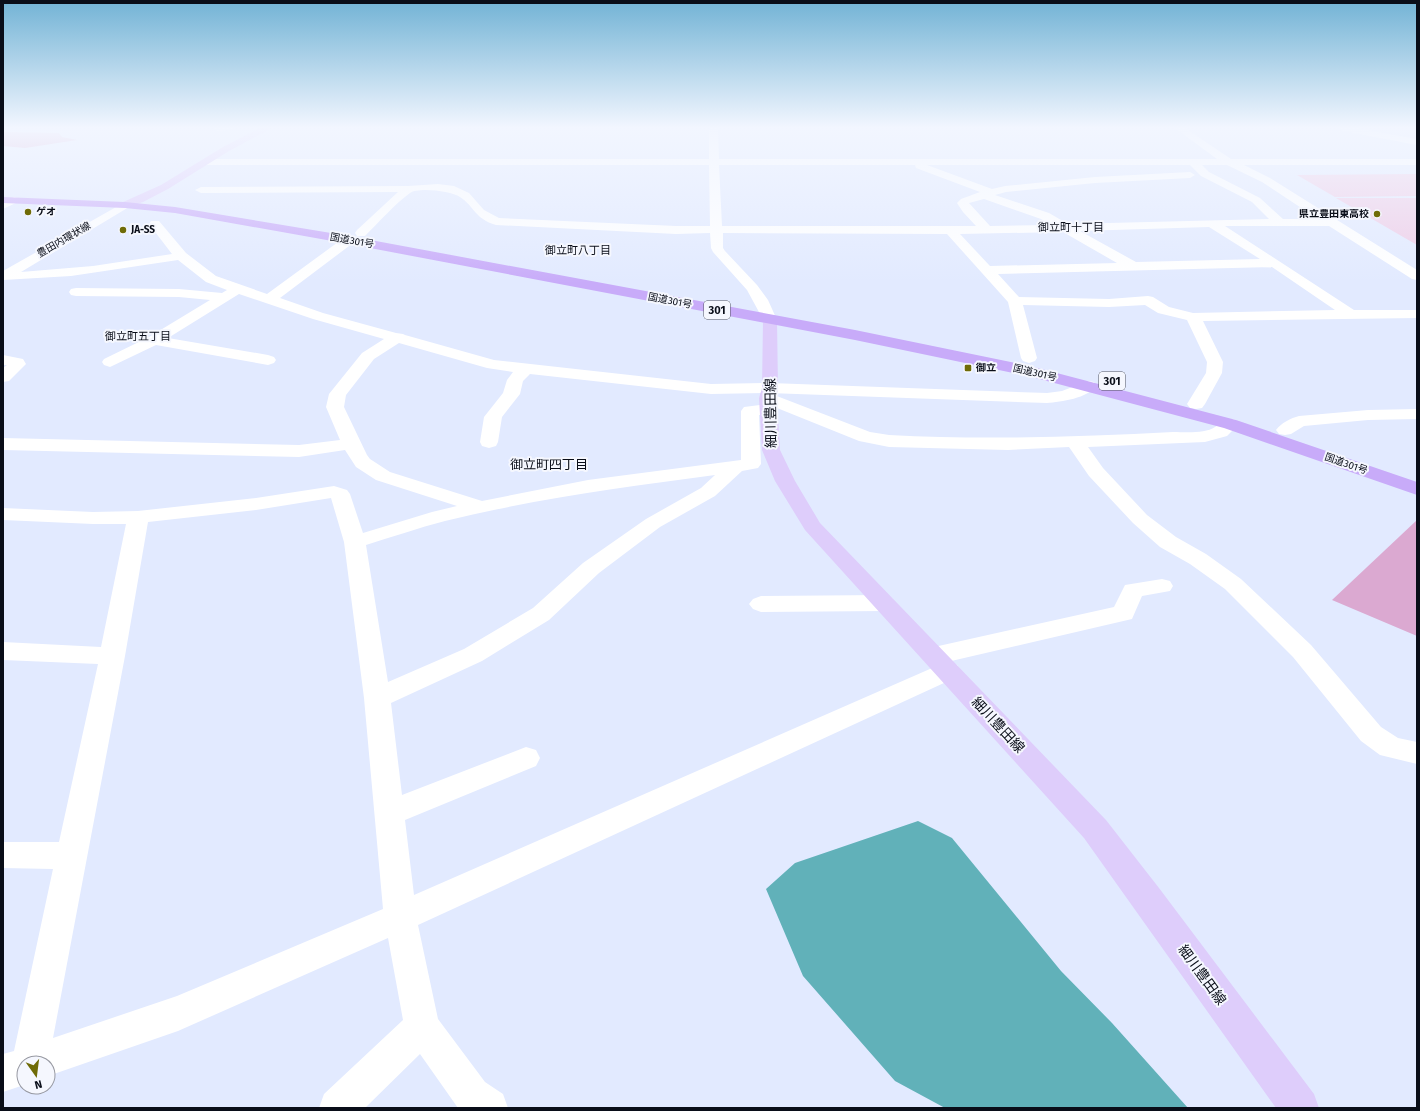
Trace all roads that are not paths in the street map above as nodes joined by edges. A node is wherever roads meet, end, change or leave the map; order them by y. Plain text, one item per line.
1 (159, 180) edge
2 (172, 180) edge
3 (715, 180) edge
4 (953, 180) edge
5 (1098, 180) edge
6 (1216, 180) edge
7 (1266, 180) edge
8 (408, 189) junction
9 (201, 190) dead end
10 (987, 194) junction
11 (6, 200) edge
12 (133, 200) junction
13 (1279, 222) junction
14 (1332, 222) junction
15 (1211, 223) junction
16 (155, 224) dead end
17 (1064, 228) junction
18 (986, 229) junction
19 (716, 230) junction
20 (950, 230) junction
21 (355, 237) junction
22 (181, 256) junction
23 (1275, 263) junction
24 (987, 270) junction
25 (1130, 273) junction
26 (3, 276) edge
27 (1417, 276) edge
28 (238, 289) junction
29 (1137, 289) dead end
30 (76, 292) dead end
31 (223, 297) junction
32 (270, 299) junction
33 (1148, 300) junction
34 (1015, 301) junction
35 (768, 314) junction
36 (1351, 314) junction
37 (1417, 314) edge
38 (1193, 317) junction
39 (398, 337) junction
40 (154, 340) junction
41 (1029, 358) junction
42 (3, 360) edge
43 (268, 360) dead end
44 (110, 362) dead end
45 (525, 369) junction
46 (3, 377) edge
47 (1088, 386) junction
48 (769, 399) junction
49 (1196, 404) junction
50 (1417, 414) edge
51 (1230, 424) junction
52 (1285, 430) junction
53 (489, 442) dead end
54 (1075, 442) junction
55 (3, 444) edge
56 (351, 444) junction
57 (736, 466) junction
58 (1417, 475) edge
59 (1417, 489) edge
60 (481, 507) junction
61 (3, 514) edge
62 (138, 517) junction
63 (355, 542) junction
64 (1162, 586) dead end
65 (884, 603) junction
66 (761, 604) dead end
67 (3, 651) edge
68 (112, 656) junction
69 (941, 664) junction
70 (377, 698) junction
71 (1417, 753) edge
72 (526, 758) dead end
73 (389, 813) junction
74 (3, 855) edge
75 (71, 856) junction
76 (400, 917) junction
77 (422, 1027) junction
78 (33, 1055) edge
79 (55, 1055) edge
80 (16, 1069) edge
81 (3, 1074) edge
82 (338, 1108) edge
83 (489, 1108) edge
84 (1300, 1108) edge

1 - 12 main road
2 - 12 main road
3 - 19 street
4 - 10 street
5 - 10 street
6 - 13 street
7 - 14 street
8 - 9 street
8 - 19 street
8 - 21 street
10 - 17 street
10 - 18 street
11 - 12 highway, 国道301号 / 301
12 - 21 highway, 国道301号 / 301
12 - 26 street, 豊田内環状線
13 - 14 street
13 - 15 street
14 - 27 street
15 - 17 street
15 - 23 street
16 - 22 street
17 - 18 street
17 - 25 street
18 - 20 street
19 - 20 street
19 - 35 street
20 - 24 street
21 - 32 street
21 - 35 highway, 国道301号 / 301
22 - 26 street
22 - 28 street
23 - 25 street
23 - 36 street
24 - 25 street
24 - 34 street
28 - 31 street
28 - 32 street
29 - 33 street
30 - 31 street
31 - 40 street
32 - 39 street
33 - 34 street
33 - 38 street
34 - 41 street
35 - 41 highway, 国道301号 / 301
35 - 47 highway, 国道301号 / 301
35 - 48 main road, 細川豊田線
36 - 37 street
36 - 38 street
38 - 49 street
39 - 45 street
39 - 56 street
40 - 43 street
40 - 44 street
41 - 49 highway, 国道301号 / 301
42 - 46 street
45 - 48 street
45 - 53 street
47 - 48 street
47 - 51 highway, 国道301号 / 301
48 - 54 street
48 - 57 street
48 - 65 main road, 細川豊田線
49 - 52 highway, 国道301号 / 301
50 - 52 street
51 - 54 street
51 - 59 highway, 国道301号 / 301
52 - 58 highway, 国道301号 / 301
54 - 71 street
55 - 56 street
56 - 60 street
57 - 60 street
57 - 70 street
60 - 63 street
61 - 62 street
62 - 63 street
62 - 68 street
63 - 70 street
64 - 69 street
65 - 66 street
65 - 69 main road, 細川豊田線
67 - 68 street
68 - 75 street
69 - 76 street
69 - 84 main road, 細川豊田線
70 - 73 street
72 - 73 street
73 - 76 street
74 - 75 street
75 - 78 street
76 - 77 street
76 - 79 street
77 - 82 street
77 - 83 street
80 - 81 street

